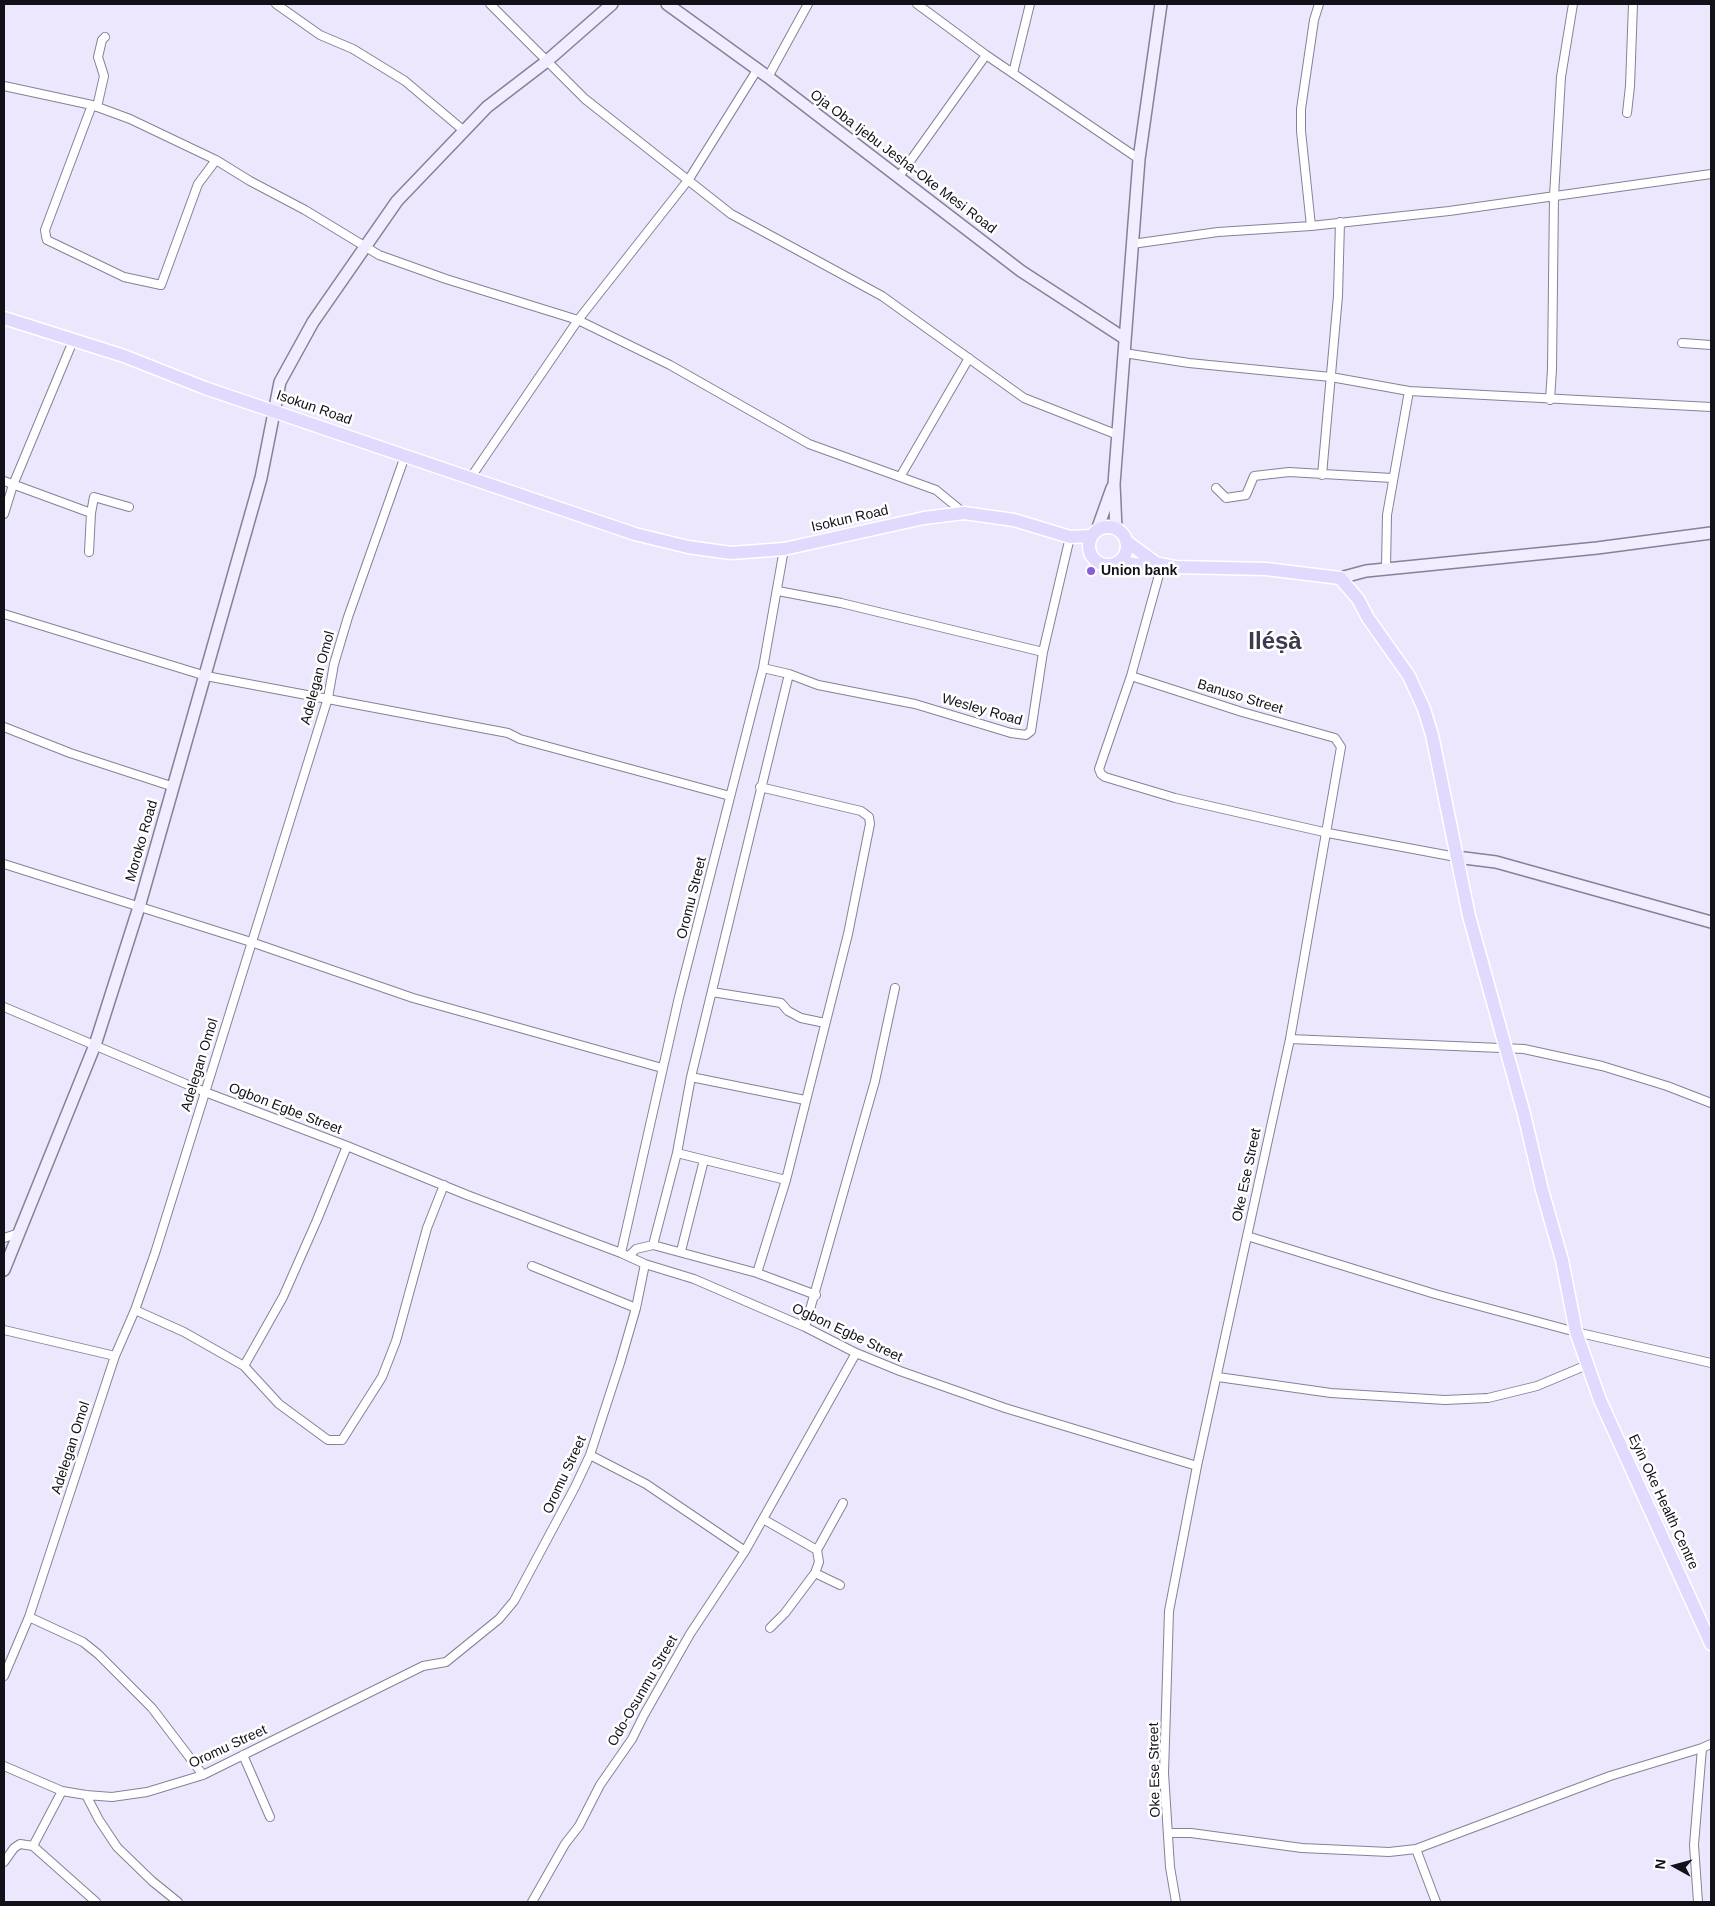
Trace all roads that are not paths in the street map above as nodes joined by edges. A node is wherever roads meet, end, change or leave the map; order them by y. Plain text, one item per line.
1 (276, 4) edge
2 (490, 4) edge
3 (612, 4) edge
4 (667, 4) edge
5 (808, 4) edge
6 (1030, 4) edge
7 (1161, 4) edge
8 (1319, 4) edge
9 (1573, 4) edge
10 (1633, 4) edge
11 (920, 5) edge
12 (105, 37) dead end
13 (986, 55) junction
14 (547, 61) junction
15 (757, 70) junction
16 (1013, 73) junction
17 (768, 76) junction
18 (4, 86) edge
19 (95, 106) junction
20 (1627, 113) dead end
21 (464, 130) junction
22 (1139, 159) junction
23 (216, 160) junction
24 (1711, 174) edge
25 (898, 178) junction
26 (689, 179) junction
27 (1554, 196) junction
28 (1340, 222) junction
29 (1311, 226) junction
30 (1132, 244) junction
31 (365, 246) junction
32 (4, 318) edge
33 (578, 320) junction
34 (1124, 338) junction
35 (73, 341) junction
36 (1682, 343) dead end
37 (1711, 345) edge
38 (1124, 353) junction
39 (969, 358) junction
40 (1331, 377) junction
41 (1408, 391) junction
42 (1550, 400) junction
43 (1711, 407) edge
44 (275, 410) junction
45 (1118, 435) junction
46 (405, 456) junction
47 (1322, 475) junction
48 (471, 477) junction
49 (900, 477) junction
50 (1392, 478) junction
51 (4, 481) edge
52 (1114, 484) junction
53 (13, 485) junction
54 (1216, 488) dead end
55 (129, 507) dead end
56 (91, 513) junction
57 (964, 513) junction
58 (4, 514) edge
59 (1116, 529) junction
60 (1094, 533) junction
61 (1711, 533) edge
62 (1070, 538) junction
63 (1126, 541) junction
64 (784, 549) junction
65 (89, 552) dead end
66 (1091, 556) junction
67 (1118, 562) junction
68 (1159, 564) junction
69 (1386, 568) junction
70 (1340, 578) junction
71 (778, 591) junction
72 (4, 614) edge
73 (1043, 652) junction
74 (763, 668) junction
75 (789, 674) junction
76 (206, 676) junction
77 (1131, 676) junction
78 (328, 698) junction
79 (4, 727) edge
80 (1340, 742) joint
81 (174, 787) junction
82 (760, 787) junction
83 (730, 796) junction
84 (1328, 833) junction
85 (1456, 857) junction
86 (4, 864) edge
87 (139, 907) junction
88 (1711, 922) edge
89 (250, 942) junction
90 (895, 988) dead end
91 (712, 992) junction
92 (4, 1007) edge
93 (825, 1023) junction
94 (1290, 1040) junction
95 (95, 1045) junction
96 (1504, 1047) junction
97 (662, 1068) junction
98 (691, 1076) junction
99 (205, 1092) junction
100 (806, 1100) junction
101 (1711, 1103) edge
102 (347, 1146) junction
103 (677, 1153) junction
104 (704, 1160) junction
105 (786, 1180) junction
106 (444, 1185) junction
107 (19, 1233) junction
108 (1247, 1236) junction
109 (4, 1238) edge
110 (653, 1245) junction
111 (681, 1251) junction
112 (621, 1253) junction
113 (629, 1256) junction
114 (646, 1264) junction
115 (532, 1266) dead end
116 (4, 1270) edge
117 (757, 1273) junction
118 (816, 1294) junction
119 (636, 1308) junction
120 (135, 1310) junction
121 (806, 1327) junction
122 (4, 1330) edge
123 (1576, 1332) junction
124 (856, 1353) junction
125 (115, 1356) junction
126 (1711, 1363) edge
127 (244, 1366) junction
128 (1589, 1368) junction
129 (1218, 1377) junction
130 (590, 1456) junction
131 (1197, 1466) junction
132 (843, 1503) dead end
133 (763, 1519) junction
134 (817, 1550) junction
135 (745, 1551) junction
136 (815, 1573) junction
137 (840, 1585) dead end
138 (29, 1617) junction
139 (770, 1628) dead end
140 (1711, 1644) edge
141 (4, 1676) edge
142 (1711, 1744) edge
143 (1702, 1748) junction
144 (243, 1755) junction
145 (4, 1766) edge
146 (202, 1775) junction
147 (62, 1791) junction
148 (86, 1795) junction
149 (270, 1817) dead end
150 (1169, 1833) junction
151 (34, 1846) junction
152 (1416, 1849) junction
153 (4, 1862) edge
154 (96, 1902) edge
155 (178, 1902) edge
156 (532, 1902) edge
157 (1176, 1902) edge
158 (1436, 1902) edge
159 (1698, 1902) edge

1 - 21 street
2 - 14 street
3 - 14 street, Moroko Road
4 - 15 street, Oja Oba Ijebu Jesha-Oke Mesi Road
5 - 17 street
6 - 16 street
7 - 22 street
8 - 29 street
9 - 27 street
10 - 20 street
11 - 13 street
12 - 19 street
13 - 16 street
13 - 25 street
14 - 21 street, Moroko Road
14 - 26 street
15 - 17 street, Oja Oba Ijebu Jesha-Oke Mesi Road
15 - 26 street
16 - 22 street
17 - 25 street, Oja Oba Ijebu Jesha-Oke Mesi Road
18 - 19 street
19 - 23 street
19 - 23 street
21 - 31 street, Moroko Road
22 - 30 street
23 - 31 street
24 - 27 street
25 - 34 street, Oja Oba Ijebu Jesha-Oke Mesi Road
26 - 33 street
26 - 39 street
27 - 28 street
27 - 42 street
28 - 29 street
28 - 40 street
29 - 30 street
30 - 34 street
31 - 33 street
31 - 44 street, Moroko Road
32 - 35 main road, Isokun Road
33 - 48 street
33 - 49 street
34 - 38 street
35 - 44 main road, Isokun Road
35 - 53 street
36 - 37 street
38 - 40 street
38 - 45 street
39 - 45 street
39 - 49 street
40 - 41 street
40 - 47 street
41 - 42 street
41 - 50 street
42 - 43 street
44 - 46 main road, Isokun Road
44 - 76 street, Moroko Road
45 - 52 street
46 - 48 main road, Isokun Road
46 - 78 street, Adelegan Omol
47 - 50 street
47 - 54 street
48 - 64 main road, Isokun Road
49 - 57 street
50 - 69 street
51 - 53 street
52 - 59 street
52 - 60 street
53 - 56 street
53 - 58 street
55 - 56 street
56 - 65 street
57 - 62 main road, Isokun Road
57 - 64 main road, Isokun Road
59 - 60 main road
59 - 63 main road
60 - 62 main road
60 - 66 main road
61 - 69 street
62 - 66 main road
62 - 73 street, Wesley Road
63 - 67 main road
63 - 68 main road
64 - 71 street, Oromu Street
66 - 67 main road
67 - 68 main road
68 - 70 main road
68 - 77 street
69 - 70 street
70 - 85 main road, Eyin Oke Health Centre
71 - 73 street
71 - 74 street, Oromu Street
72 - 76 street
73 - 75 street, Wesley Road
74 - 75 street, Wesley Road
74 - 83 street, Oromu Street
75 - 82 street
76 - 78 street
76 - 81 street, Moroko Road
77 - 80 street, Banuso Street
77 - 84 street
78 - 83 street
78 - 89 street, Adelegan Omol
79 - 81 street
80 - 84 street, Oke Ese Street
81 - 87 street, Moroko Road
82 - 91 street
82 - 93 street
83 - 97 street, Oromu Street
84 - 85 street
84 - 94 street, Oke Ese Street
85 - 88 street
85 - 96 main road, Eyin Oke Health Centre
86 - 87 street
87 - 89 street
87 - 95 street, Moroko Road
89 - 97 street
89 - 99 street, Adelegan Omol
90 - 118 street
91 - 93 street
91 - 98 street
92 - 95 street, Ogbon Egbe Street
93 - 100 street
94 - 96 street
94 - 108 street, Oke Ese Street
95 - 99 street, Ogbon Egbe Street
95 - 107 street, Moroko Road
96 - 101 street
96 - 123 main road, Eyin Oke Health Centre
97 - 112 street, Oromu Street
98 - 100 street
98 - 103 street
99 - 102 street, Ogbon Egbe Street
99 - 120 street, Adelegan Omol
100 - 105 street
102 - 106 street, Ogbon Egbe Street
102 - 127 street
103 - 104 street
103 - 110 street
104 - 105 street
104 - 111 street
105 - 117 street
106 - 112 street, Ogbon Egbe Street
106 - 127 street
107 - 109 street
107 - 116 street, Moroko Road
108 - 123 street
108 - 129 street, Oke Ese Street
110 - 111 street
110 - 113 street
111 - 117 street
112 - 113 street, Ogbon Egbe Street
113 - 114 street, Ogbon Egbe Street
114 - 119 street, Oromu Street
114 - 121 street, Ogbon Egbe Street
115 - 119 street
117 - 118 street
118 - 121 street
119 - 130 street, Oromu Street
120 - 125 street, Adelegan Omol
120 - 127 street
121 - 124 street, Ogbon Egbe Street
122 - 125 street
123 - 126 street
123 - 128 main road, Eyin Oke Health Centre
124 - 131 street, Ogbon Egbe Street
124 - 133 street, Odo-Osunmu Street
125 - 138 street, Adelegan Omol
128 - 129 street
128 - 140 main road, Eyin Oke Health Centre
129 - 131 street, Oke Ese Street
130 - 135 street
130 - 144 street, Oromu Street
131 - 150 street, Oke Ese Street
132 - 134 street
133 - 134 street
133 - 135 street, Odo-Osunmu Street
134 - 136 street
135 - 156 street, Odo-Osunmu Street
136 - 137 street
136 - 139 street
138 - 141 street, Adelegan Omol
138 - 146 street
142 - 143 street
143 - 152 street
143 - 159 street
144 - 146 street, Oromu Street
144 - 149 street
145 - 147 street, Oromu Street
146 - 148 street, Oromu Street
147 - 148 street, Oromu Street
147 - 151 street
148 - 155 street
150 - 152 street
150 - 157 street, Oke Ese Street
151 - 153 street
151 - 154 street
152 - 158 street

